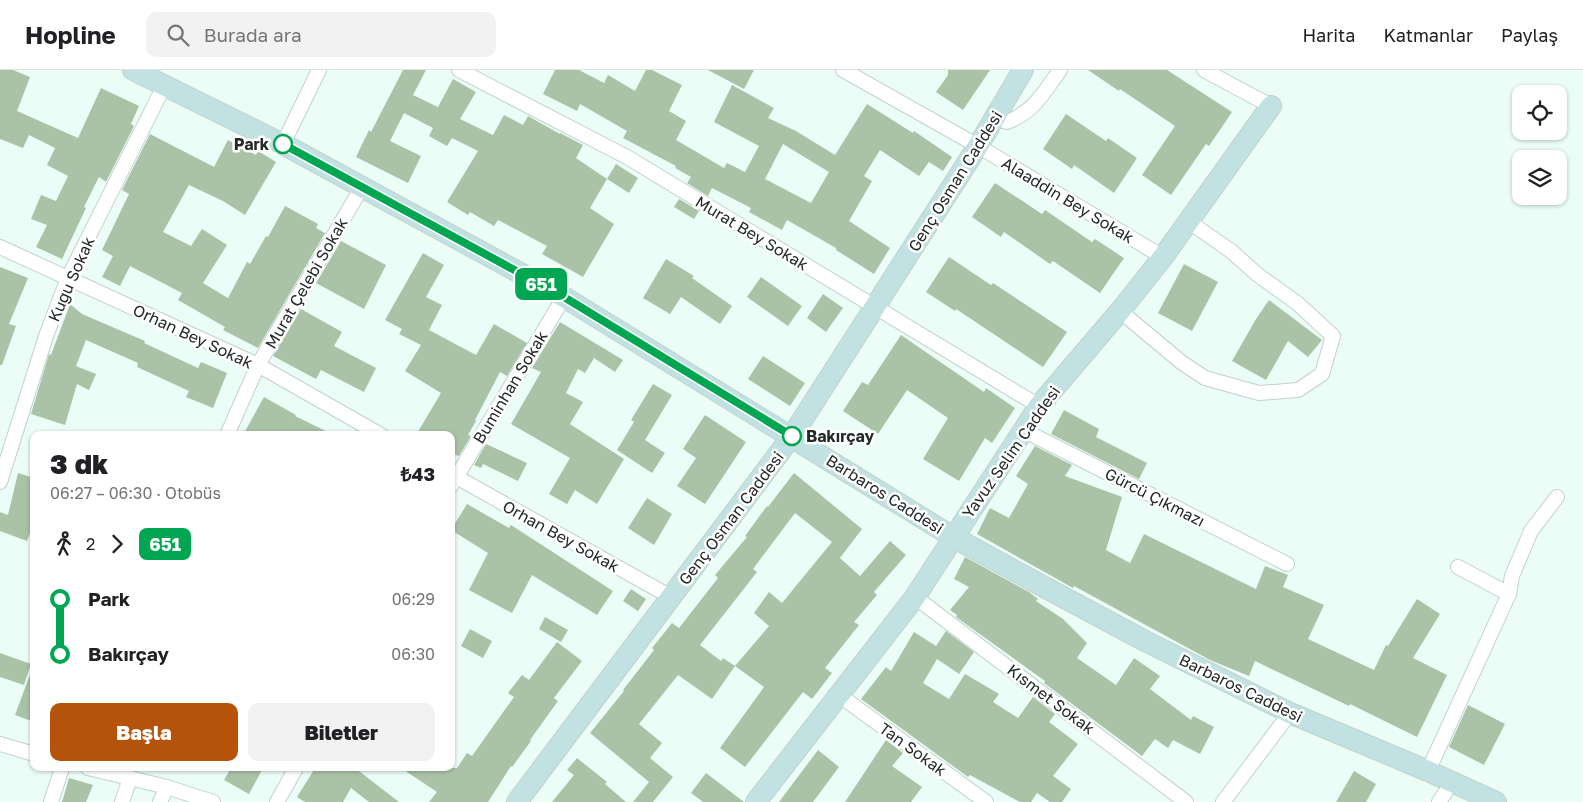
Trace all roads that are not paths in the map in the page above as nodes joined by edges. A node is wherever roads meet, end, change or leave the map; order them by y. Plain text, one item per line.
1 (133, 70) edge
2 (319, 70) edge
3 (459, 70) edge
4 (842, 70) edge
5 (1023, 70) edge
6 (1060, 70) edge
7 (1204, 70) edge
8 (164, 84) junction
9 (1271, 106) joint
10 (996, 118) junction
11 (283, 144) junction
12 (978, 146) junction
13 (362, 187) junction
14 (1188, 220) junction
15 (0, 247) edge
16 (1163, 257) junction
17 (68, 278) junction
18 (564, 297) junction
19 (875, 307) junction
20 (1120, 311) junction
21 (258, 365) junction
22 (1039, 406) junction
23 (1023, 430) junction
24 (229, 431) edge
25 (374, 431) edge
26 (792, 436) junction
27 (455, 476) edge
28 (455, 480) edge
29 (0, 482) edge
30 (1557, 497) dead end
31 (954, 537) junction
32 (1286, 564) dead end
33 (1458, 567) dead end
34 (1509, 594) junction
35 (672, 597) junction
36 (915, 597) junction
37 (839, 695) junction
38 (1290, 713) junction
39 (0, 744) edge
40 (30, 753) edge
41 (61, 771) edge
42 (101, 771) edge
43 (294, 771) edge
44 (1428, 771) junction
45 (130, 778) junction
46 (1452, 782) junction
47 (166, 787) junction
48 (765, 799) edge
49 (51, 802) edge
50 (122, 802) edge
51 (160, 802) edge
52 (213, 802) edge
53 (277, 802) edge
54 (517, 802) edge
55 (986, 802) edge
56 (1186, 802) edge
57 (1223, 802) edge
58 (1438, 802) edge
59 (1496, 802) edge

1 - 8 street, Barbaros Caddesi
2 - 11 street
3 - 19 street, Murat Bey Sokak
4 - 12 street, Alaaddin Bey Sokak
5 - 10 street, Genç Osman Caddesi
6 - 10 street
7 - 9 street
8 - 11 street, Barbaros Caddesi
8 - 17 street, Kuğu Sokak
9 - 14 street, Yavuz Selim Caddesi
10 - 12 street, Genç Osman Caddesi
11 - 13 street, Barbaros Caddesi
12 - 16 street, Alaaddin Bey Sokak
12 - 19 street, Genç Osman Caddesi
13 - 18 street, Barbaros Caddesi
13 - 21 street, Murat Çelebi Sokak
14 - 16 street, Yavuz Selim Caddesi
14 - 20 street
15 - 17 street, Orhan Bey Sokak
16 - 20 street, Yavuz Selim Caddesi
17 - 21 street, Orhan Bey Sokak
17 - 29 street, Kuğu Sokak
18 - 26 street, Barbaros Caddesi
18 - 27 street, Buminhan Sokak
19 - 22 street, Murat Bey Sokak
19 - 26 street, Genç Osman Caddesi
20 - 22 street, Yavuz Selim Caddesi
21 - 24 street, Murat Çelebi Sokak
21 - 25 street, Orhan Bey Sokak
22 - 23 street, Yavuz Selim Caddesi
23 - 31 street, Yavuz Selim Caddesi
23 - 32 street, Gürcü Çıkmazı
26 - 31 street, Barbaros Caddesi
26 - 35 street, Genç Osman Caddesi
28 - 35 street, Orhan Bey Sokak
30 - 34 street
31 - 36 street, Yavuz Selim Caddesi
31 - 38 street, Barbaros Caddesi
33 - 34 street
34 - 44 street
35 - 54 street, Genç Osman Caddesi
36 - 37 street, Yavuz Selim Caddesi
36 - 56 street, Kısmet Sokak
37 - 48 street, Yavuz Selim Caddesi
37 - 55 street, Tan Sokak
38 - 44 street, Barbaros Caddesi
38 - 57 street
39 - 40 street
41 - 49 street
42 - 45 street
43 - 53 street
44 - 46 street, Barbaros Caddesi
45 - 47 street
45 - 50 street
46 - 58 street
46 - 59 street, Barbaros Caddesi
47 - 51 street
47 - 52 street

